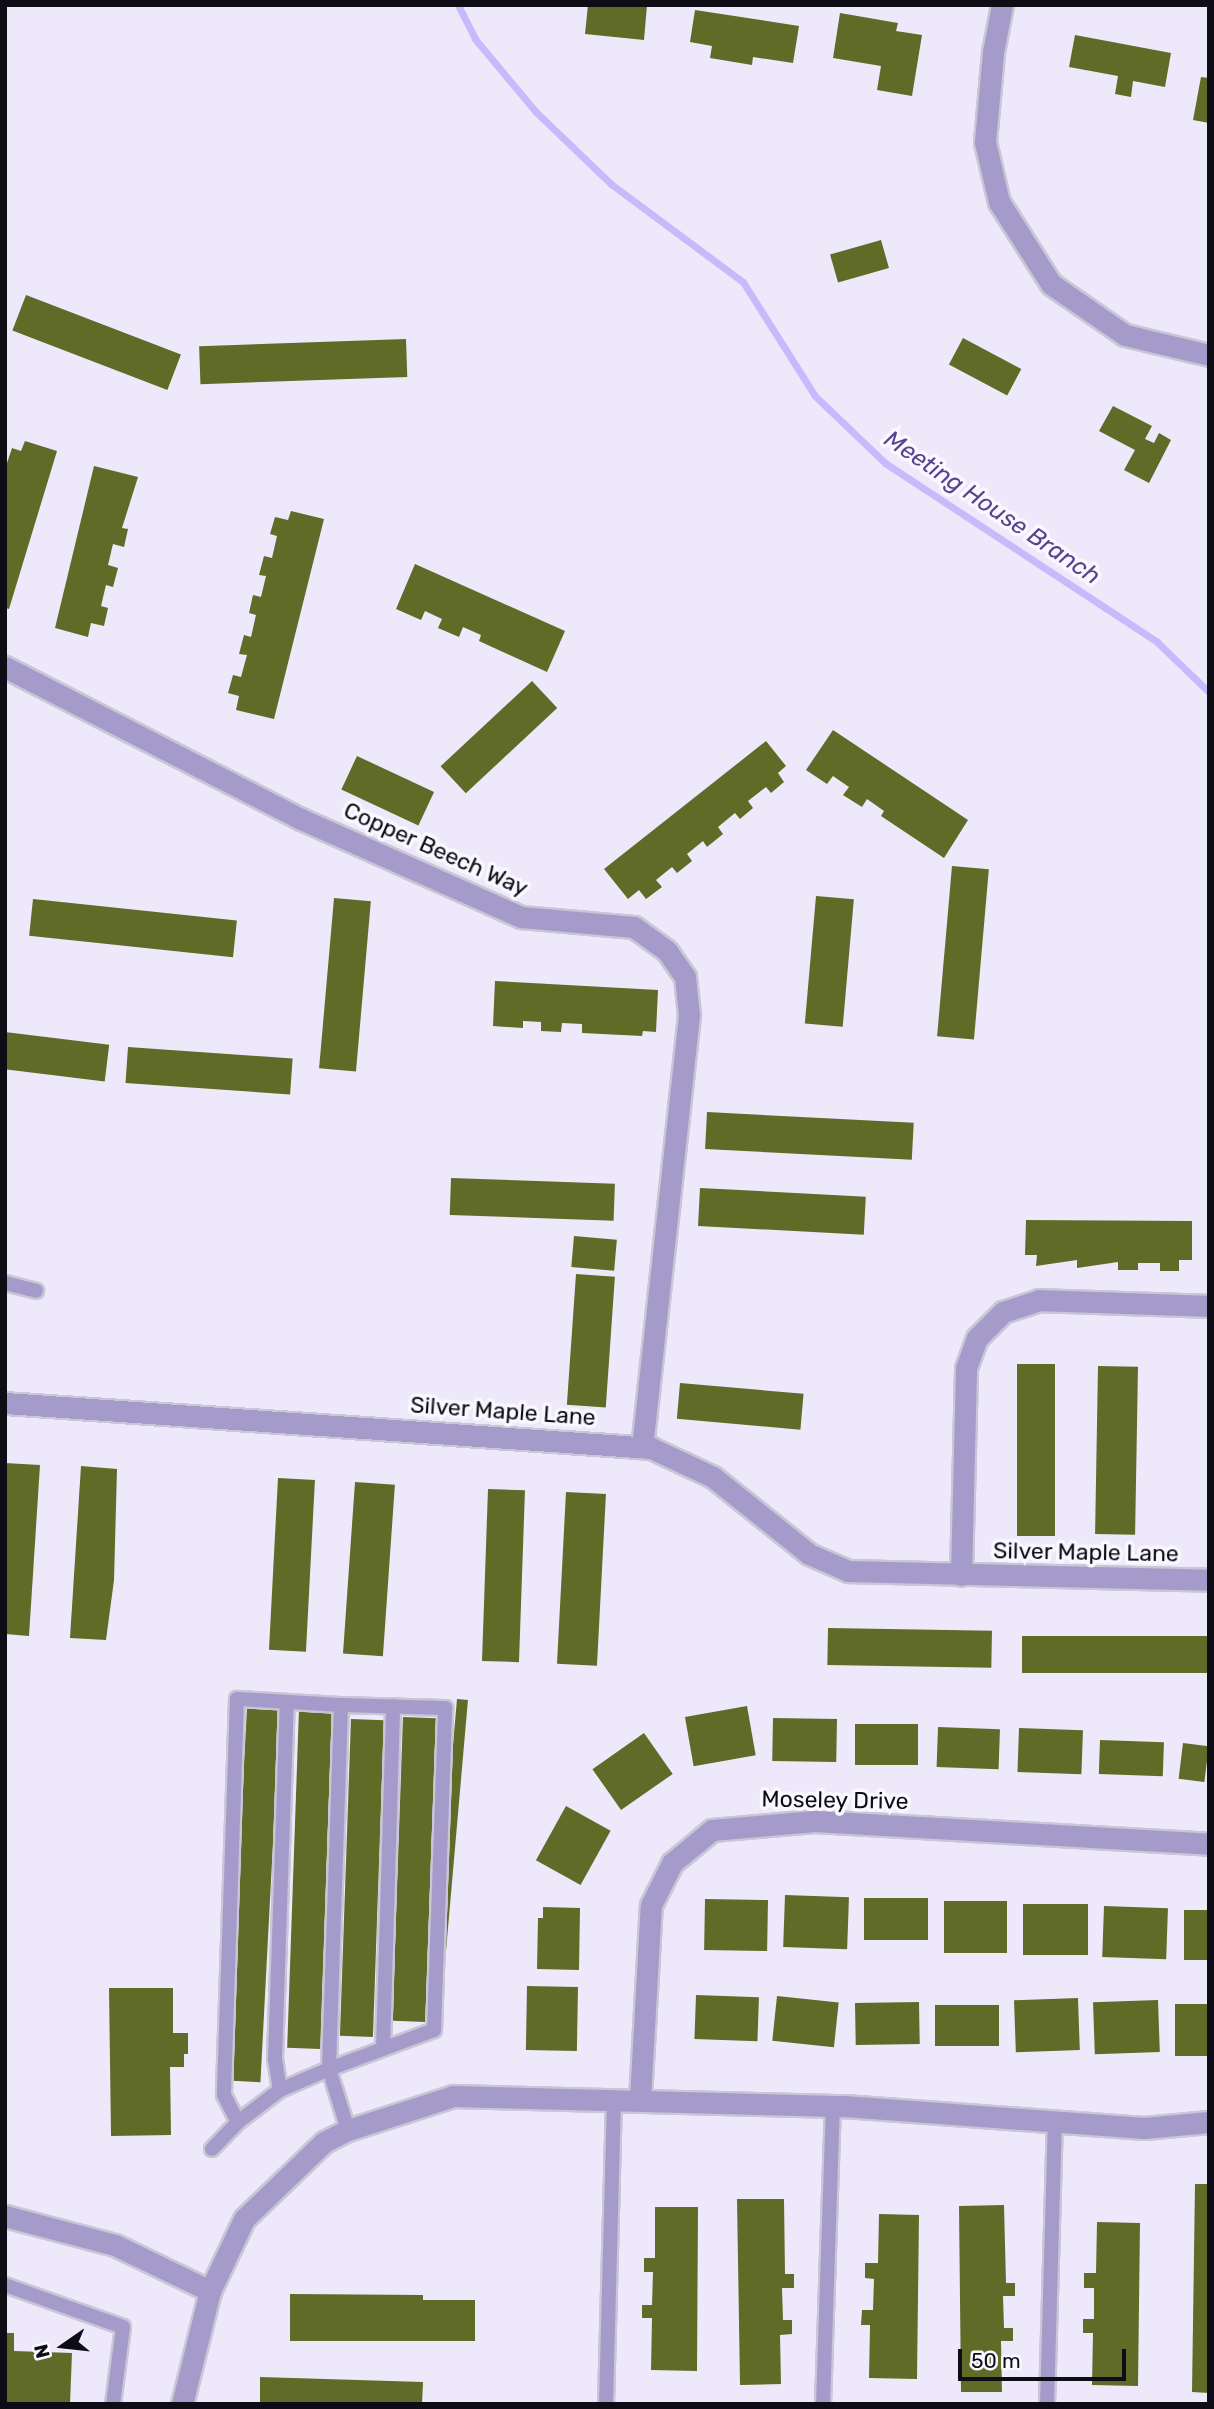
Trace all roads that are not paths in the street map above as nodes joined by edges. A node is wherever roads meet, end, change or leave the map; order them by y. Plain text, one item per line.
1 (1002, 5) edge
2 (1209, 355) edge
3 (5, 667) edge
4 (5, 1283) edge
5 (36, 1291) dead end
6 (1209, 1306) edge
7 (5, 1403) edge
8 (642, 1447) junction
9 (961, 1575) junction
10 (1209, 1580) edge
11 (287, 1702) junction
12 (341, 1704) junction
13 (393, 1706) junction
14 (1209, 1844) edge
15 (383, 2048) junction
16 (329, 2069) junction
17 (281, 2090) junction
18 (614, 2099) junction
19 (640, 2099) junction
20 (834, 2106) junction
21 (238, 2122) junction
22 (1055, 2122) junction
23 (1209, 2122) edge
24 (348, 2130) junction
25 (212, 2149) dead end
26 (5, 2216) edge
27 (5, 2285) edge
28 (210, 2291) junction
29 (113, 2404) edge
30 (182, 2404) edge
31 (606, 2404) edge
32 (823, 2404) edge
33 (1047, 2404) edge

1 - 2 street
3 - 8 street, Copper Beech Way
4 - 5 lane
6 - 9 street, Silver Maple Lane
7 - 8 street, Silver Maple Lane
8 - 9 street, Silver Maple Lane
9 - 10 street, Silver Maple Lane
11 - 12 lane
11 - 17 lane
11 - 21 lane
12 - 13 lane
12 - 16 lane
13 - 15 lane
13 - 15 lane
14 - 19 street, Moseley Drive
15 - 16 lane
16 - 17 lane
16 - 24 lane
17 - 21 lane
18 - 19 street
18 - 24 street
18 - 31 lane
19 - 20 street
20 - 22 street
20 - 32 lane
21 - 25 lane
22 - 23 street
22 - 33 lane
24 - 28 street
26 - 28 street
27 - 29 lane
28 - 30 street

